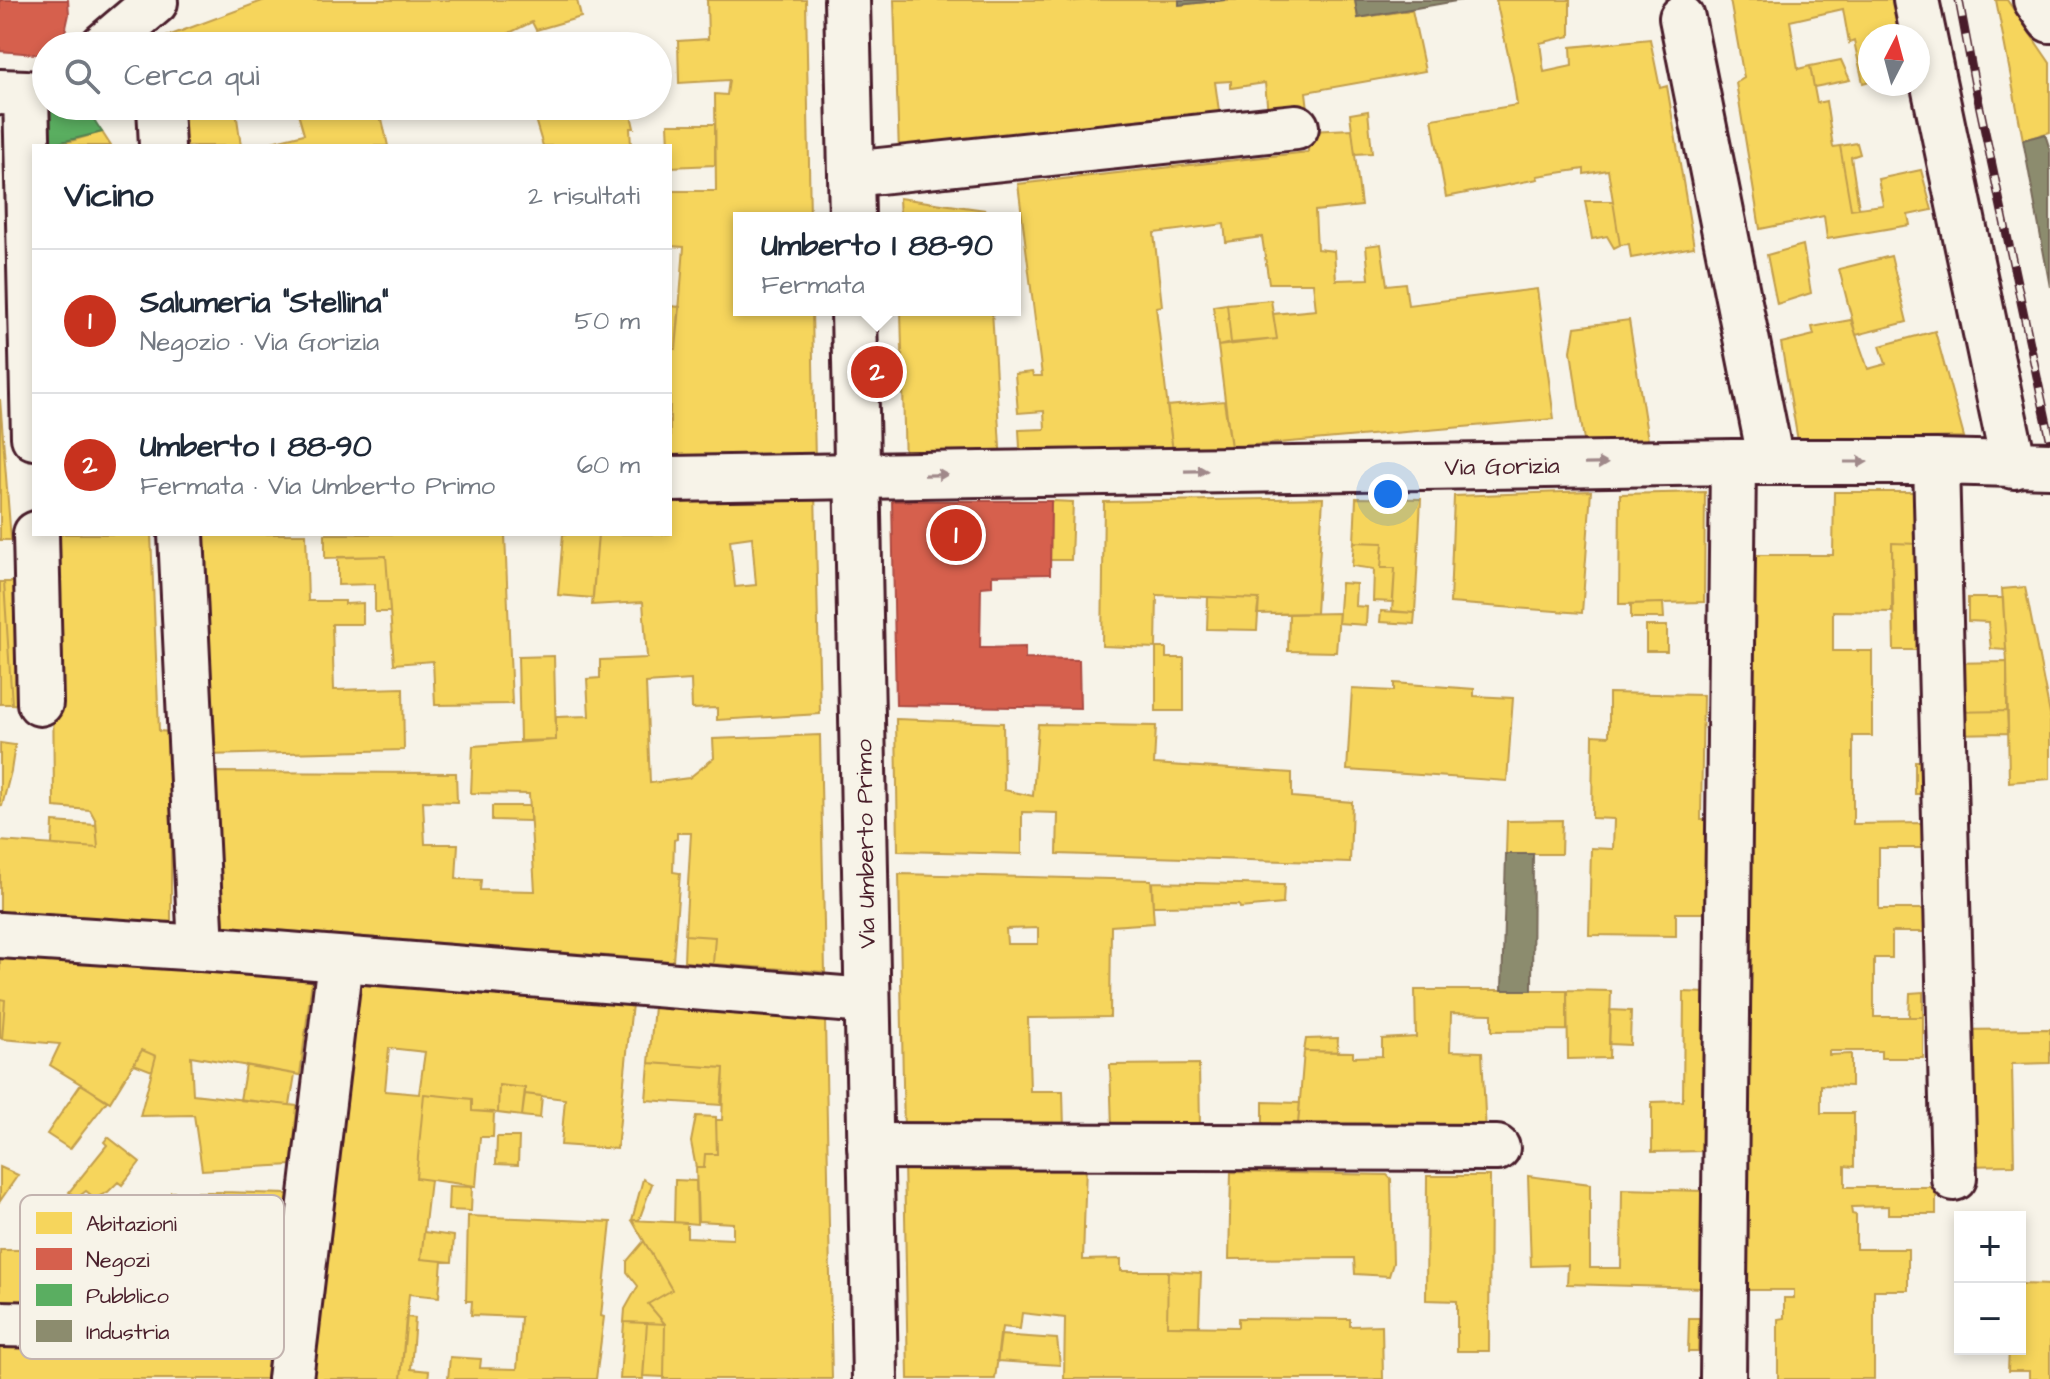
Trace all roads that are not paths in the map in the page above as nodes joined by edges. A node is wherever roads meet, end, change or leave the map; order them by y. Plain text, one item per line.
1 (847, 0) edge
2 (1916, 0) edge
3 (2036, 0) edge
4 (156, 1) edge
5 (1682, 18) dead end
6 (2050, 20) edge
7 (119, 32) edge
8 (157, 32) edge
9 (24, 90) edge
10 (161, 120) edge
11 (1296, 127) dead end
12 (162, 144) edge
13 (851, 174) junction
14 (852, 212) edge
15 (854, 316) edge
16 (32, 368) edge
17 (1752, 462) junction
18 (1936, 462) junction
19 (2032, 466) edge
20 (858, 476) junction
21 (672, 479) edge
22 (36, 536) edge
23 (181, 536) edge
24 (40, 703) dead end
25 (0, 935) edge
26 (201, 948) junction
27 (340, 960) junction
28 (867, 1001) junction
29 (870, 1146) junction
30 (1497, 1148) dead end
31 (1954, 1178) dead end
32 (0, 1324) edge
33 (20, 1324) edge
34 (284, 1330) edge
35 (296, 1330) junction
36 (290, 1379) edge
37 (875, 1379) edge
38 (1723, 1379) edge

1 - 13 street
2 - 19 street
3 - 6 street
4 - 7 street
4 - 8 street
5 - 17 street
9 - 16 street
10 - 12 street
11 - 13 street
13 - 14 street
15 - 20 street, Via Umberto Primo
17 -> 18 street, Via Gorizia
20 -> 17 street, Via Gorizia
17 - 38 street
18 - 19 street, Via Gorizia
18 - 31 street
20 - 21 street, Via Gorizia
20 - 28 street, Via Umberto Primo
22 - 24 street
23 - 26 street
25 - 26 street
26 - 27 street
27 - 28 street
27 - 35 street
28 - 29 street, Via Umberto Primo
29 - 30 street
29 - 37 street, Via Umberto Primo
32 - 33 street
34 - 35 street
35 - 36 street

